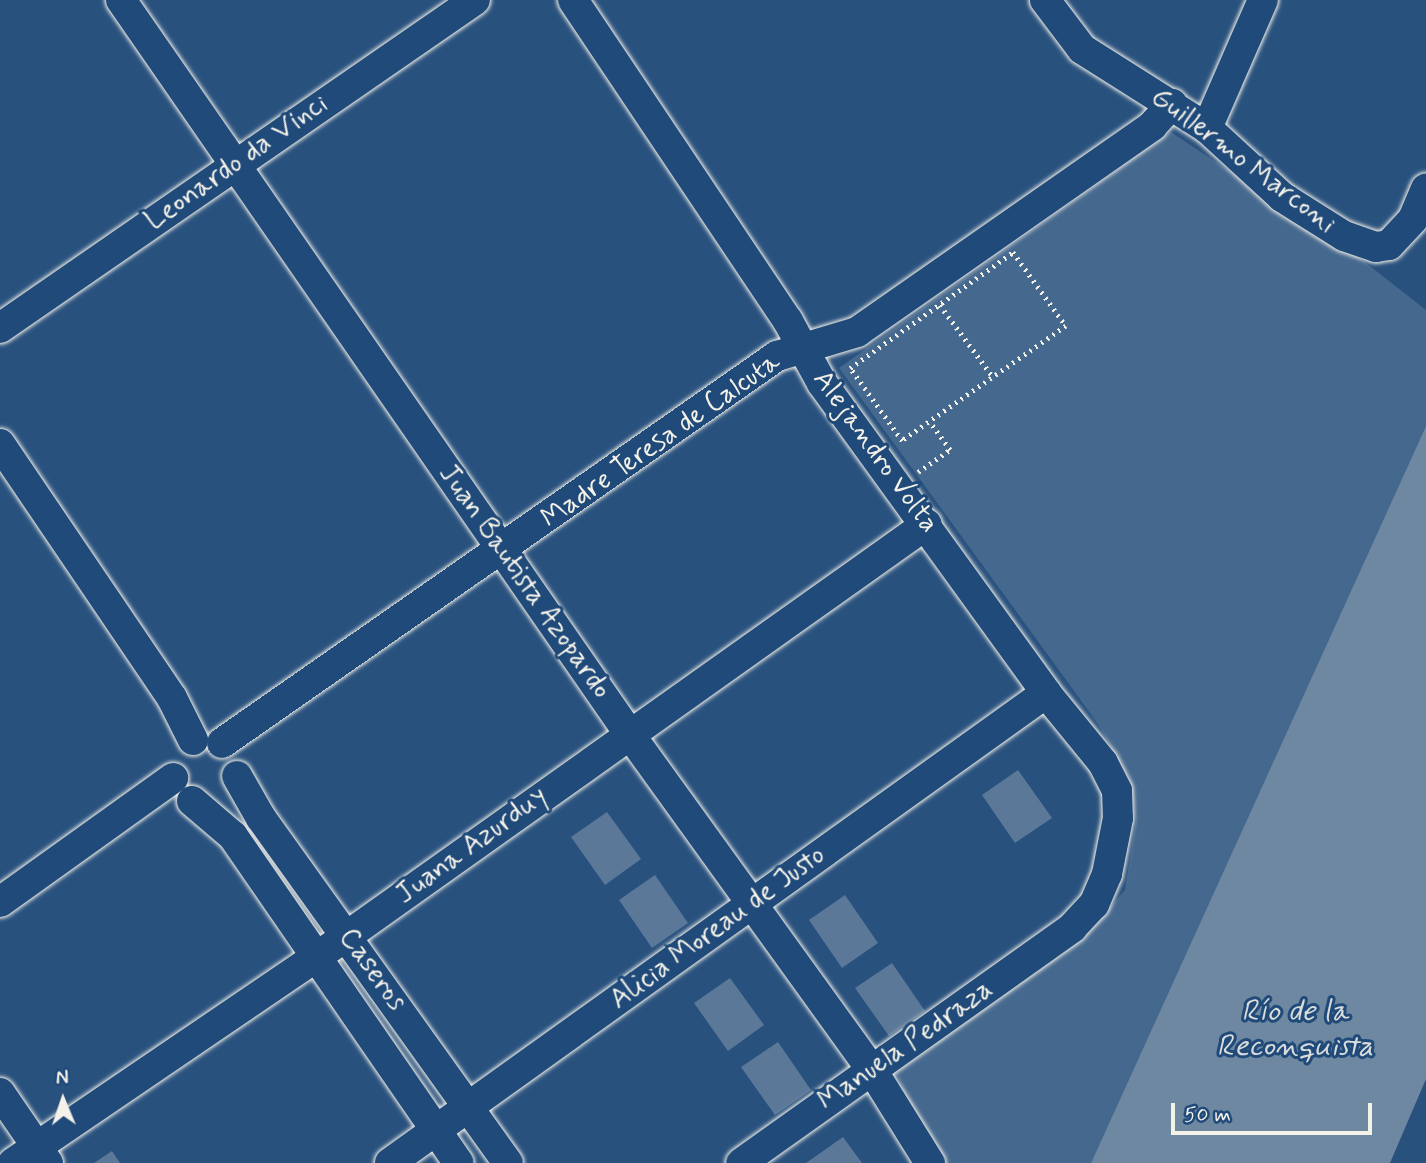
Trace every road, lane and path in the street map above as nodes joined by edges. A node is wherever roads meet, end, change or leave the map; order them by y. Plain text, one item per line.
1 (121, 0) edge
2 (475, 0) edge
3 (573, 0) edge
4 (1045, 0) edge
5 (1263, 0) edge
6 (1172, 104) junction
7 (1207, 128) junction
8 (236, 164) junction
9 (1426, 189) edge
10 (939, 305) junction
11 (0, 328) edge
12 (801, 346) junction
13 (993, 377) junction
14 (930, 422) junction
15 (0, 444) edge
16 (898, 486) junction
17 (927, 524) junction
18 (502, 551) junction
19 (1046, 693) junction
20 (628, 732) junction
21 (208, 742) junction
22 (237, 776) junction
23 (173, 778) junction
24 (1117, 791) joint
25 (192, 801) junction
26 (0, 902) edge
27 (751, 904) junction
28 (347, 936) junction
29 (317, 956) junction
30 (872, 1070) junction
31 (0, 1093) edge
32 (469, 1107) junction
33 (436, 1131) junction
34 (33, 1157) edge
35 (390, 1163) edge
36 (459, 1163) edge
37 (508, 1163) edge
38 (741, 1163) edge
39 (930, 1163) edge

1 - 8 street, Juan Bautista Azopardo
2 - 8 street, Leonardo da Vinci
3 - 12 street, Alejandro Volta
4 - 6 street, Guillermo Marconi
5 - 7 street
6 - 7 street, Guillermo Marconi
6 - 12 street, Madre Teresa de Calcuta
7 - 9 street, Guillermo Marconi
8 - 11 street, Leonardo da Vinci
8 - 18 street, Juan Bautista Azopardo
10 - 13 path
10 - 13 path
10 - 14 path
12 - 16 street, Alejandro Volta
12 - 18 street, Madre Teresa de Calcuta
13 - 14 path
14 - 16 path
15 - 21 street
16 - 17 street, Alejandro Volta
17 - 19 street, Alejandro Volta
17 - 20 street, Juana Azurduy
18 - 20 street, Juan Bautista Azopardo
18 - 21 street, Madre Teresa de Calcuta
19 - 24 street, Alejandro Volta
19 - 27 street, Alicia Moreau de Justo
20 - 27 street, Juan Bautista Azopardo
20 - 28 street, Juana Azurduy
21 - 22 street
21 - 23 street
22 - 25 street
22 - 28 street, Caseros
23 - 25 street
23 - 26 street
24 - 30 street, Manuela Pedraza
25 - 29 street, Caseros
27 - 30 street, Juan Bautista Azopardo
27 - 32 street, Alicia Moreau de Justo
28 - 29 street, Juana Azurduy
28 - 32 street, Caseros
29 - 33 street, Caseros
29 - 34 street, Juana Azurduy
30 - 38 street, Manuela Pedraza
30 - 39 street, Juan Bautista Azopardo
31 - 34 street
32 - 33 street, Alicia Moreau de Justo
32 - 37 street, Caseros
33 - 35 street, Alicia Moreau de Justo
33 - 36 street, Caseros

